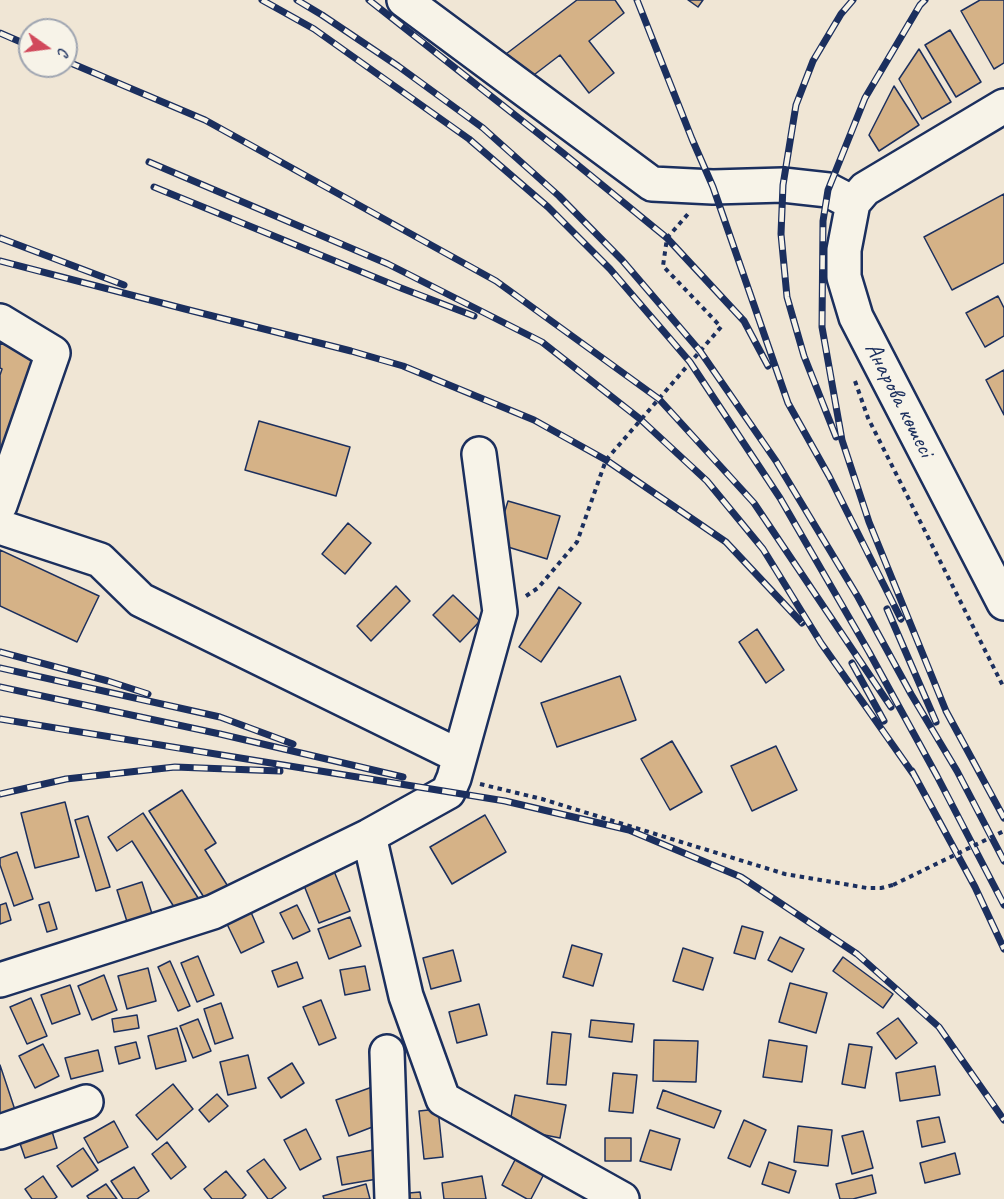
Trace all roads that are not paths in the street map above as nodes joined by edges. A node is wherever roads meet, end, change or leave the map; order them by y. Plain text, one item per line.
1 (404, 0) edge
2 (1004, 106) edge
3 (859, 196) junction
4 (0, 321) edge
5 (479, 454) dead end
6 (0, 505) edge
7 (0, 527) edge
8 (1004, 603) edge
9 (456, 767) junction
10 (369, 836) junction
11 (0, 980) edge
12 (425, 1048) junction
13 (86, 1102) dead end
14 (0, 1132) edge
15 (392, 1199) edge
16 (622, 1199) edge

1 - 3 street
2 - 3 street
3 - 8 street, Анарова көшесі
4 - 6 street
5 - 9 street
7 - 9 street
9 - 10 street
10 - 11 street
10 - 12 street
12 - 15 street
12 - 16 street
13 - 14 street

